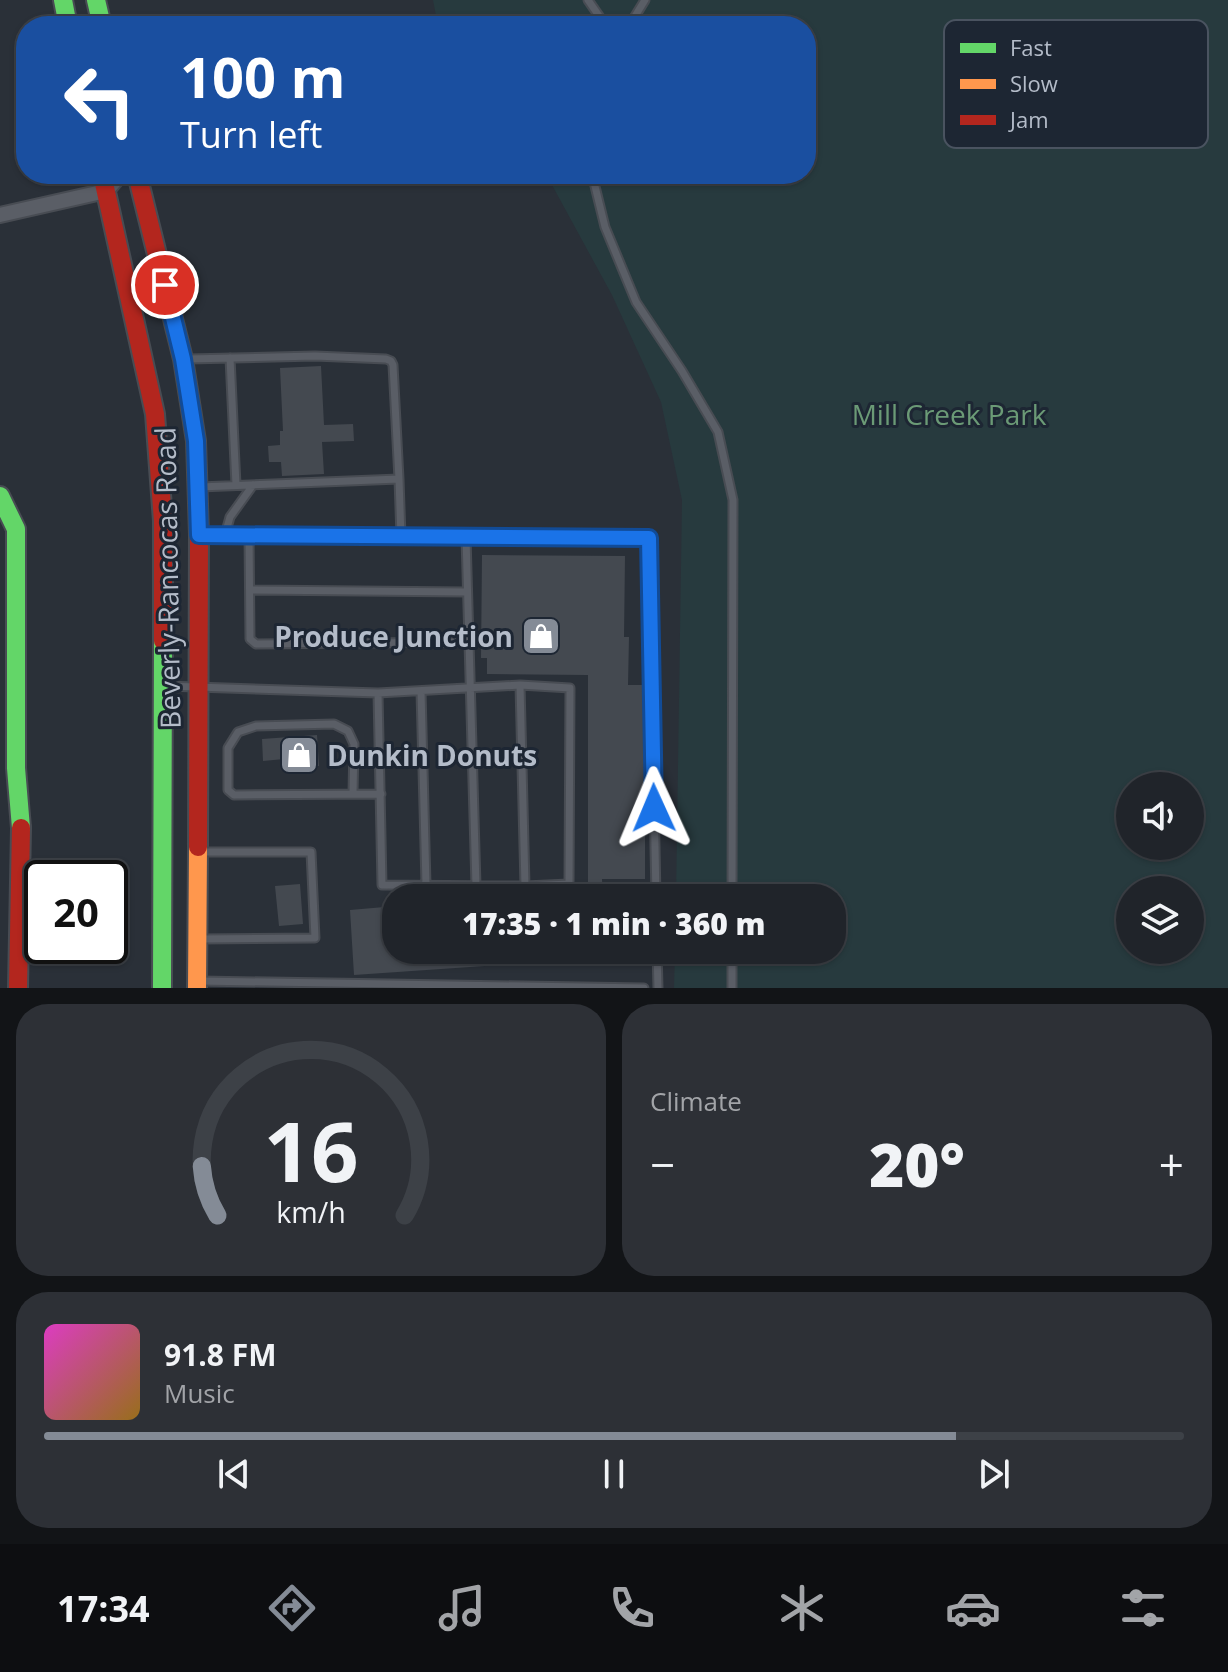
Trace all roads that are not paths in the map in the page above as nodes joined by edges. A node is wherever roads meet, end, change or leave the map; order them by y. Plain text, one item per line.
1 (98, 184) edge
2 (104, 184) edge
3 (139, 184) edge
4 (594, 184) edge
5 (0, 215) edge
6 (230, 358) junction
7 (183, 359) junction
8 (399, 479) junction
9 (236, 485) junction
10 (253, 485) junction
11 (198, 487) junction
12 (0, 496) edge
13 (199, 535) junction
14 (225, 535) junction
15 (249, 535) junction
16 (401, 537) junction
17 (466, 537) junction
18 (250, 590) junction
19 (467, 592) junction
20 (469, 642) junction
21 (520, 685) junction
22 (163, 686) junction
23 (471, 688) junction
24 (199, 689) junction
25 (421, 691) junction
26 (378, 693) junction
27 (353, 793) junction
28 (381, 794) junction
29 (198, 852) junction
30 (426, 884) edge
31 (476, 884) edge
32 (525, 884) edge
33 (569, 884) edge
34 (656, 884) edge
35 (732, 884) edge
36 (382, 885) edge
37 (198, 939) junction
38 (657, 964) edge
39 (732, 964) edge
40 (198, 985) edge
41 (18, 988) edge
42 (162, 988) edge
43 (644, 988) edge
44 (658, 988) edge
45 (732, 988) edge

1 - 5 street
2 - 22 main road, Beverly-Rancocas Road
3 - 7 main road, Beverly-Rancocas Road
4 - 35 lane
6 - 7 lane
6 - 8 lane
6 - 9 lane
7 - 11 main road, Beverly-Rancocas Road
8 - 10 lane
8 - 16 lane
9 - 10 lane
9 - 11 lane
10 - 14 lane
11 - 13 main road, Beverly-Rancocas Road
12 - 41 main road
13 - 14 lane
13 - 24 main road, Beverly-Rancocas Road
14 - 15 lane
15 - 16 lane
15 - 18 lane
16 - 17 lane
17 - 19 lane
17 - 34 lane
18 - 19 lane
18 - 20 lane
19 - 20 lane
20 - 23 lane
21 - 23 lane
21 - 32 lane
21 - 33 lane
22 - 24 lane
22 - 42 main road, Beverly-Rancocas Road
23 - 25 lane
23 - 31 lane
24 - 26 lane
24 - 29 main road, Beverly-Rancocas Road
25 - 26 lane
25 - 30 lane
26 - 28 lane
27 - 27 lane
27 - 28 lane
28 - 36 lane
29 - 37 main road, Beverly-Rancocas Road
29 - 37 lane
37 - 40 main road, Beverly-Rancocas Road
38 - 44 lane
39 - 45 lane
40 - 43 lane

